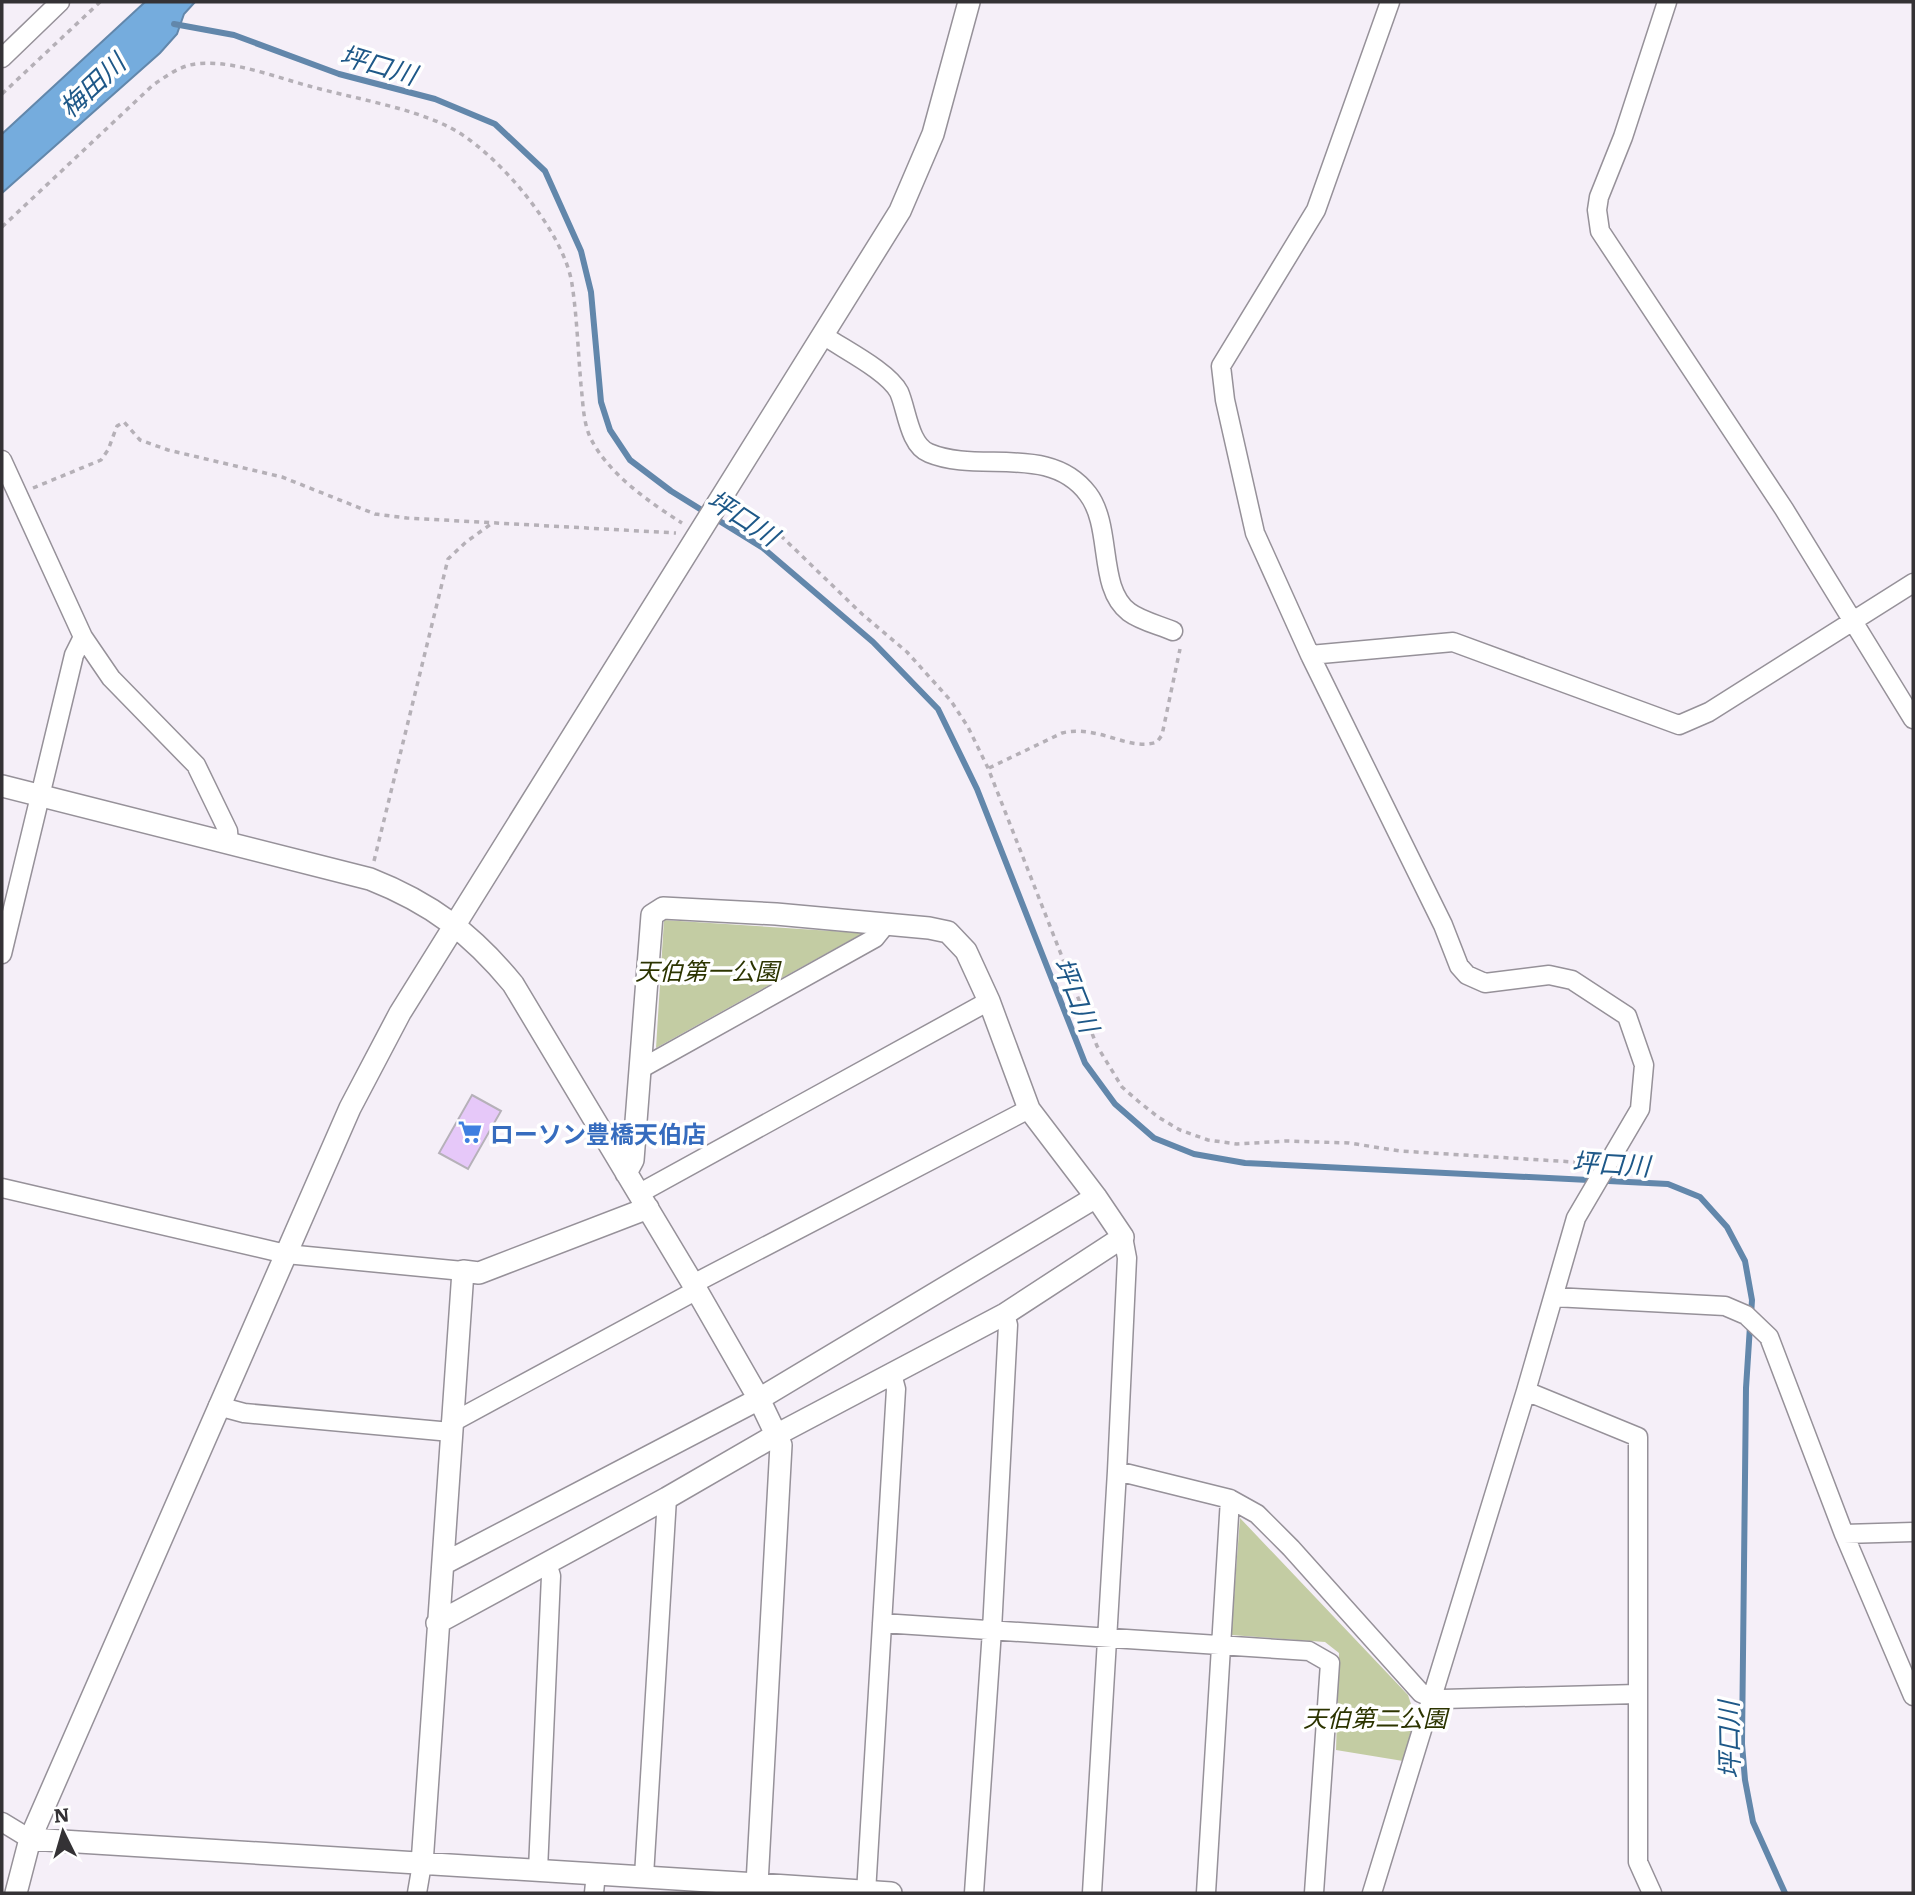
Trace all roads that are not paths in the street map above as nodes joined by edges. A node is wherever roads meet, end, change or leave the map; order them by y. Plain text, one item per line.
1 (60, 2) edge
2 (969, 2) edge
3 (1390, 2) edge
4 (1667, 2) edge
5 (2, 58) edge
6 (823, 335) junction
7 (2, 460) edge
8 (1913, 583) edge
9 (1854, 622) junction
10 (1173, 631) road end
11 (83, 637) junction
12 (1310, 655) junction
13 (1913, 719) edge
14 (2, 786) edge
15 (40, 796) junction
16 (229, 844) junction
17 (887, 923) junction
18 (455, 925) junction
19 (2, 954) edge
20 (989, 1001) junction
21 (642, 1068) junction
22 (1029, 1109) junction
23 (625, 1174) junction
24 (2, 1188) edge
25 (1096, 1197) junction
26 (644, 1200) junction
27 (1123, 1237) junction
28 (286, 1254) junction
29 (463, 1271) junction
30 (695, 1287) junction
31 (1554, 1297) junction
32 (1005, 1314) junction
33 (892, 1374) junction
34 (1526, 1391) junction
35 (759, 1399) junction
36 (218, 1406) junction
37 (451, 1427) junction
38 (776, 1436) junction
39 (1117, 1471) junction
40 (667, 1498) junction
41 (1230, 1499) junction
42 (1913, 1532) edge
43 (1843, 1534) junction
44 (547, 1563) junction
45 (443, 1564) junction
46 (437, 1623) junction
47 (882, 1623) junction
48 (992, 1630) junction
49 (1107, 1637) junction
50 (1220, 1645) junction
51 (1637, 1694) junction
52 (1913, 1696) edge
53 (1432, 1698) junction
54 (2, 1822) edge
55 (30, 1839) junction
56 (422, 1864) junction
57 (538, 1870) junction
58 (644, 1876) junction
59 (595, 1883) edge
60 (756, 1889) edge
61 (866, 1892) edge
62 (16, 1893) edge
63 (418, 1893) edge
64 (891, 1893) edge
65 (974, 1893) edge
66 (1092, 1893) edge
67 (1206, 1893) edge
68 (1314, 1893) edge
69 (1372, 1893) edge
70 (1652, 1893) edge

1 - 5 street
2 - 6 street
3 - 12 street
4 - 9 street
6 - 10 street
6 - 18 street
7 - 11 street
8 - 9 street
9 - 12 street
9 - 13 street
11 - 15 street
11 - 16 street
12 - 31 street
14 - 15 street
15 - 16 street
15 - 19 street
16 - 18 street
17 - 20 street
17 - 21 street
17 - 21 street
18 - 23 street
18 - 28 street
20 - 22 street
20 - 26 street
21 - 23 street
22 - 25 street
22 - 30 street
23 - 26 street
24 - 28 street
25 - 27 street
25 - 35 street
26 - 29 street
26 - 30 street
27 - 32 street
27 - 39 street
28 - 29 street
28 - 36 street
29 - 37 street
30 - 35 street
30 - 37 street
31 - 34 street
31 - 43 street
32 - 33 street
32 - 48 street
33 - 38 street
33 - 47 street
34 - 51 street
34 - 53 street
35 - 38 street
35 - 45 street
36 - 37 street
36 - 55 street
37 - 45 street
38 - 40 street
38 - 60 street
39 - 41 street
39 - 49 street
40 - 44 street
40 - 58 street
41 - 50 street
41 - 53 street
42 - 43 street
43 - 52 street
44 - 46 street
44 - 57 street
45 - 46 street
46 - 56 street
47 - 48 street
47 - 61 street
48 - 49 street
48 - 65 street
49 - 50 street
49 - 66 street
50 - 67 street
50 - 68 street
51 - 53 street
51 - 70 street
53 - 69 street
54 - 55 street
55 - 56 street
55 - 62 street
56 - 57 street
56 - 63 street
57 - 59 street
58 - 59 street
58 - 60 street
60 - 61 street
61 - 64 street

